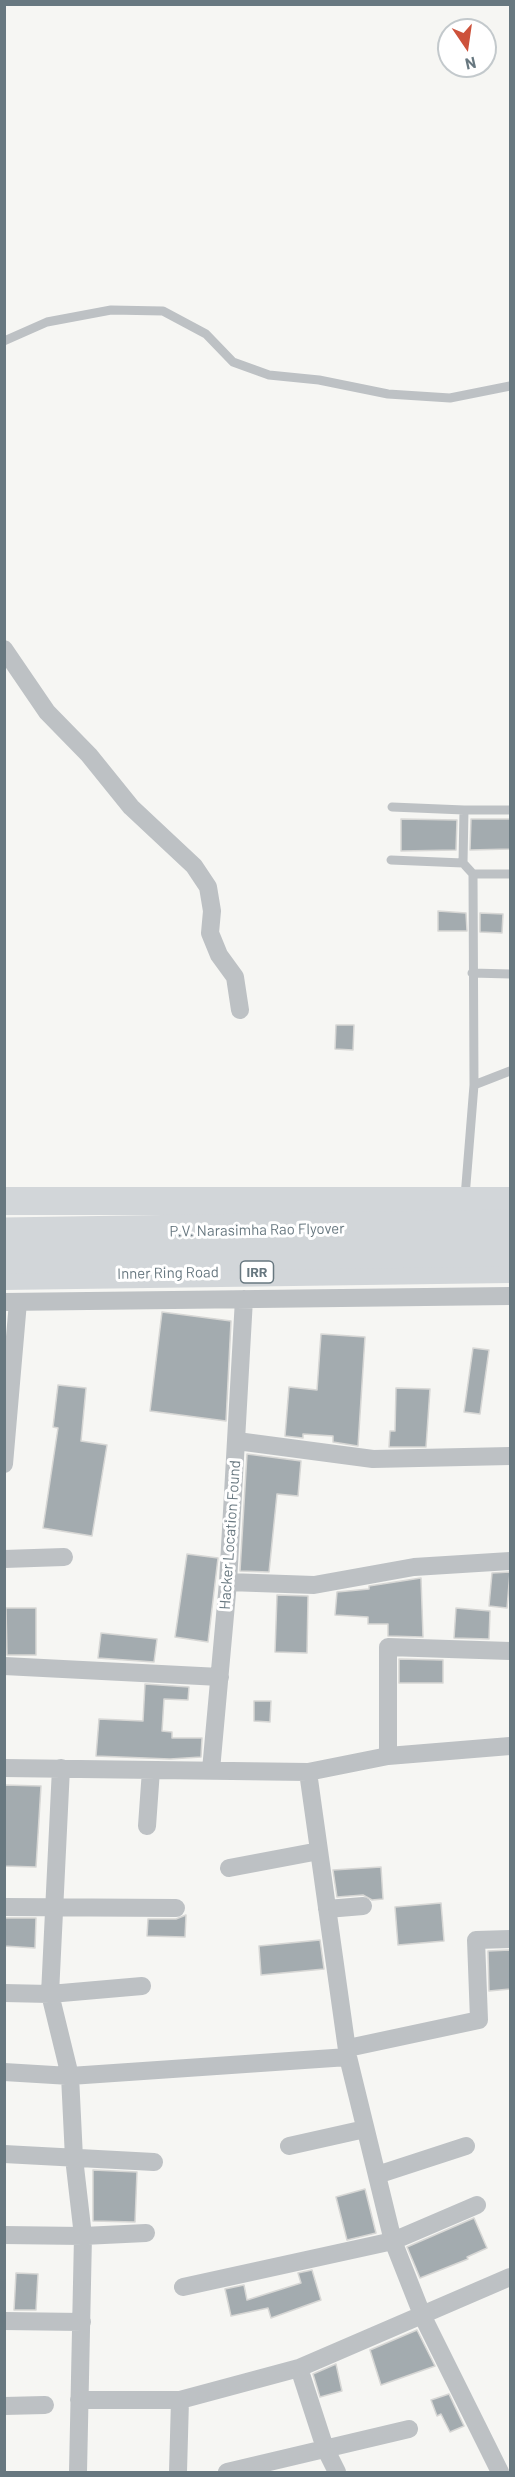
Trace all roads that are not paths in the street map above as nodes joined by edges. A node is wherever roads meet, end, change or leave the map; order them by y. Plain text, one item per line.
1 (4, 341) edge
2 (510, 386) edge
3 (4, 649) edge
4 (392, 807) dead end
5 (464, 810) junction
6 (510, 810) edge
7 (390, 861) dead end
8 (463, 863) junction
9 (473, 874) junction
10 (510, 874) edge
11 (472, 972) junction
12 (510, 974) edge
13 (240, 1010) dead end
14 (510, 1071) edge
15 (474, 1085) junction
16 (4, 1201) edge
17 (510, 1201) edge
18 (464, 1202) junction
19 (510, 1226) edge
20 (4, 1234) edge
21 (510, 1250) edge
22 (4, 1257) edge
23 (510, 1269) edge
24 (464, 1270) junction
25 (4, 1276) edge
26 (510, 1296) edge
27 (244, 1299) junction
28 (11, 1302) edge
29 (237, 1441) junction
30 (510, 1456) edge
31 (4, 1464) edge
32 (64, 1557) dead end
33 (4, 1559) edge
34 (510, 1561) edge
35 (228, 1582) junction
36 (510, 1651) edge
37 (4, 1666) edge
38 (220, 1677) junction
39 (510, 1746) edge
40 (388, 1756) junction
41 (4, 1768) edge
42 (61, 1768) junction
43 (152, 1770) junction
44 (211, 1770) junction
45 (308, 1772) junction
46 (147, 1826) dead end
47 (319, 1851) junction
48 (229, 1868) dead end
49 (363, 1906) dead end
50 (4, 1907) edge
51 (52, 1908) junction
52 (176, 1908) dead end
53 (327, 1909) junction
54 (510, 1939) edge
55 (142, 1986) dead end
56 (4, 1993) edge
57 (50, 1994) junction
58 (348, 2053) junction
59 (4, 2072) edge
60 (70, 2076) junction
61 (365, 2129) junction
62 (289, 2146) dead end
63 (466, 2146) dead end
64 (4, 2154) edge
65 (74, 2158) junction
66 (154, 2162) dead end
67 (376, 2175) junction
68 (477, 2205) dead end
69 (146, 2233) dead end
70 (4, 2235) edge
71 (84, 2236) junction
72 (393, 2241) junction
73 (510, 2277) edge
74 (183, 2287) dead end
75 (423, 2317) junction
76 (4, 2321) edge
77 (82, 2322) junction
78 (299, 2368) junction
79 (79, 2400) junction
80 (180, 2400) junction
81 (45, 2405) dead end
82 (4, 2406) edge
83 (409, 2429) dead end
84 (325, 2448) junction
85 (78, 2472) edge
86 (178, 2472) edge
87 (227, 2472) edge
88 (337, 2472) edge
89 (500, 2472) edge

1 - 2 lane
3 - 13 street
4 - 5 lane
5 - 6 lane
5 - 8 lane
7 - 8 lane
8 - 9 lane
9 - 10 lane
9 - 11 lane
11 - 12 lane
11 - 15 lane
14 - 15 lane
15 - 18 lane
16 - 18 main road
17 - 18 main road
18 - 24 lane
19 - 20 highway, P.V. Narasimha Rao Flyover
21 - 22 highway, P.V. Narasimha Rao Flyover
23 - 24 main road, Inner Ring Road / IRR
24 - 25 main road, Inner Ring Road / IRR
26 - 27 street
27 - 28 street
27 - 29 street, Hacker Location Found
28 - 31 street
29 - 30 street
29 - 35 street, Hacker Location Found
32 - 33 street
34 - 35 street
35 - 38 street, Hacker Location Found
36 - 40 street
37 - 38 street
38 - 44 street, Hacker Location Found
39 - 40 street
40 - 45 street
41 - 42 street
42 - 43 street
42 - 51 street
43 - 44 street
43 - 46 street
44 - 45 street
45 - 47 street
47 - 48 street
47 - 53 street
49 - 53 street
50 - 51 street
51 - 52 street
51 - 57 street
53 - 58 street
54 - 58 street
55 - 57 street
56 - 57 street
57 - 60 street
58 - 60 street
58 - 61 street
59 - 60 street
60 - 65 street
61 - 62 street
61 - 67 street
63 - 67 street
64 - 65 street
65 - 66 street
65 - 71 street
67 - 72 street
68 - 72 street
69 - 71 street
70 - 71 street
71 - 77 street
72 - 74 street
72 - 75 street
73 - 75 street
75 - 78 street
75 - 89 street
76 - 77 street
77 - 79 street
78 - 80 street
78 - 84 street
79 - 80 street
79 - 85 street
80 - 86 street
81 - 82 street
83 - 84 street
84 - 87 street
84 - 88 street

